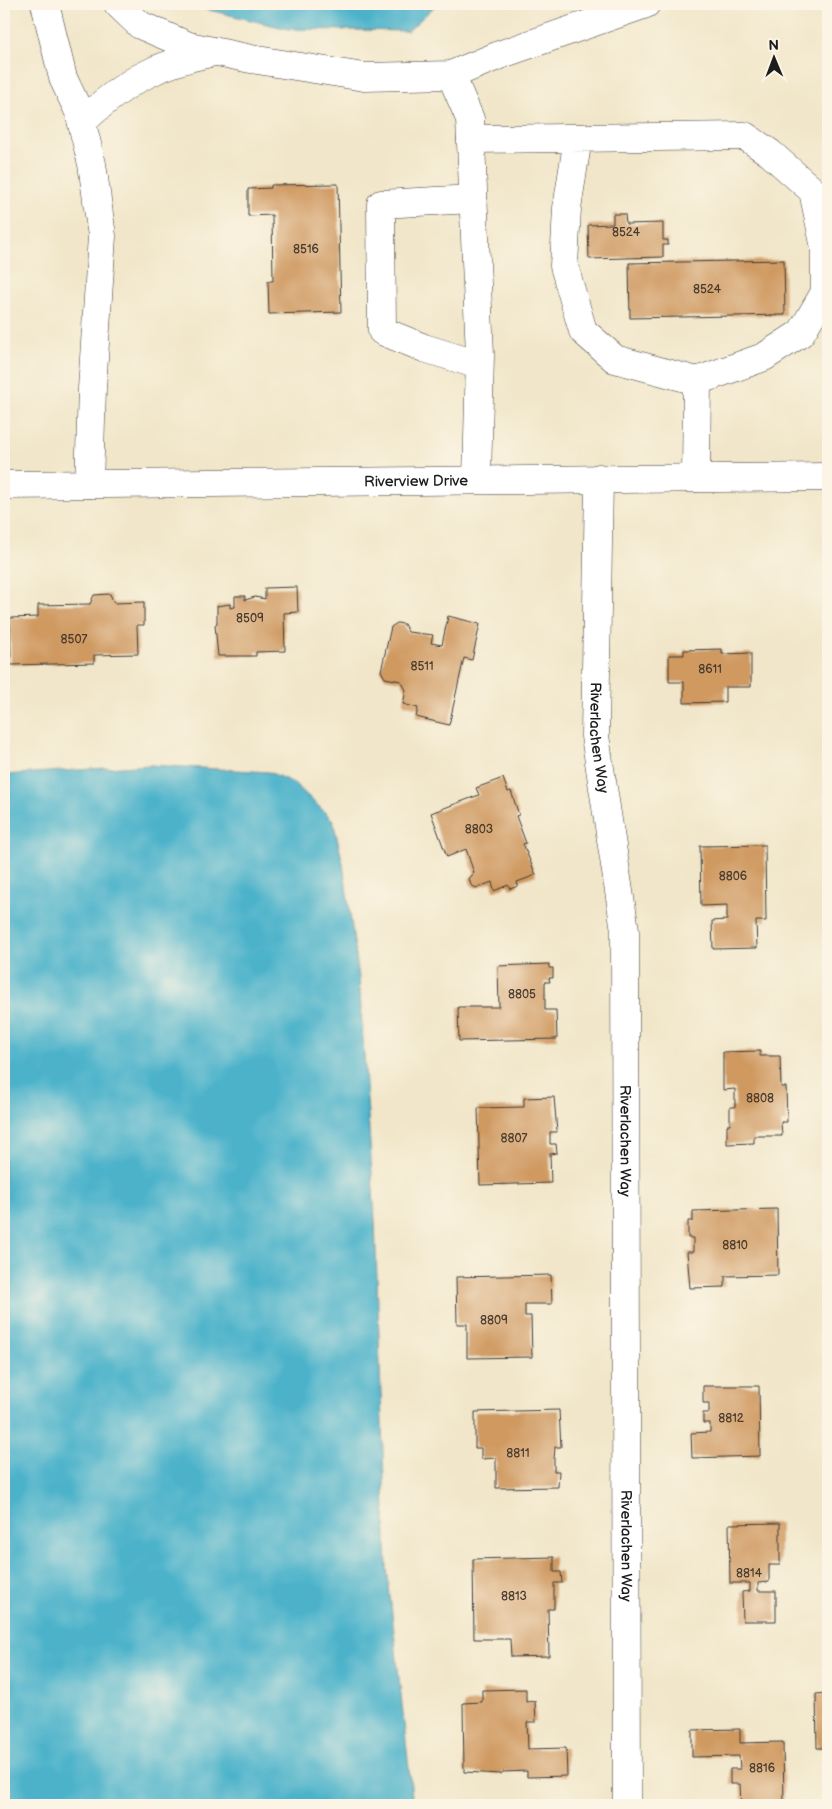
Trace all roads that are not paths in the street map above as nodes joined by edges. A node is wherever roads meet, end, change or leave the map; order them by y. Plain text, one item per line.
1 (45, 4) edge
2 (118, 4) edge
3 (646, 4) edge
4 (218, 52) junction
5 (450, 75) junction
6 (82, 122) junction
7 (578, 138) junction
8 (471, 139) junction
9 (473, 199) junction
10 (479, 365) junction
11 (697, 381) junction
12 (828, 477) edge
13 (599, 478) junction
14 (696, 478) junction
15 (477, 480) junction
16 (89, 484) junction
17 (4, 485) edge
18 (627, 1805) edge

1 - 6 street
2 - 4 street
3 - 5 street
4 - 5 street
4 - 6 street
5 - 8 street
6 - 16 street
7 - 8 street
7 - 11 street
7 - 11 street
8 - 9 street
9 - 10 street
9 - 10 street
10 - 15 street
11 - 14 street
12 - 14 street, Riverview Drive
13 - 14 street, Riverview Drive
13 - 15 street, Riverview Drive
13 - 18 street, Riverlachen Way
15 - 16 street, Riverview Drive
16 - 17 street, Riverview Drive

